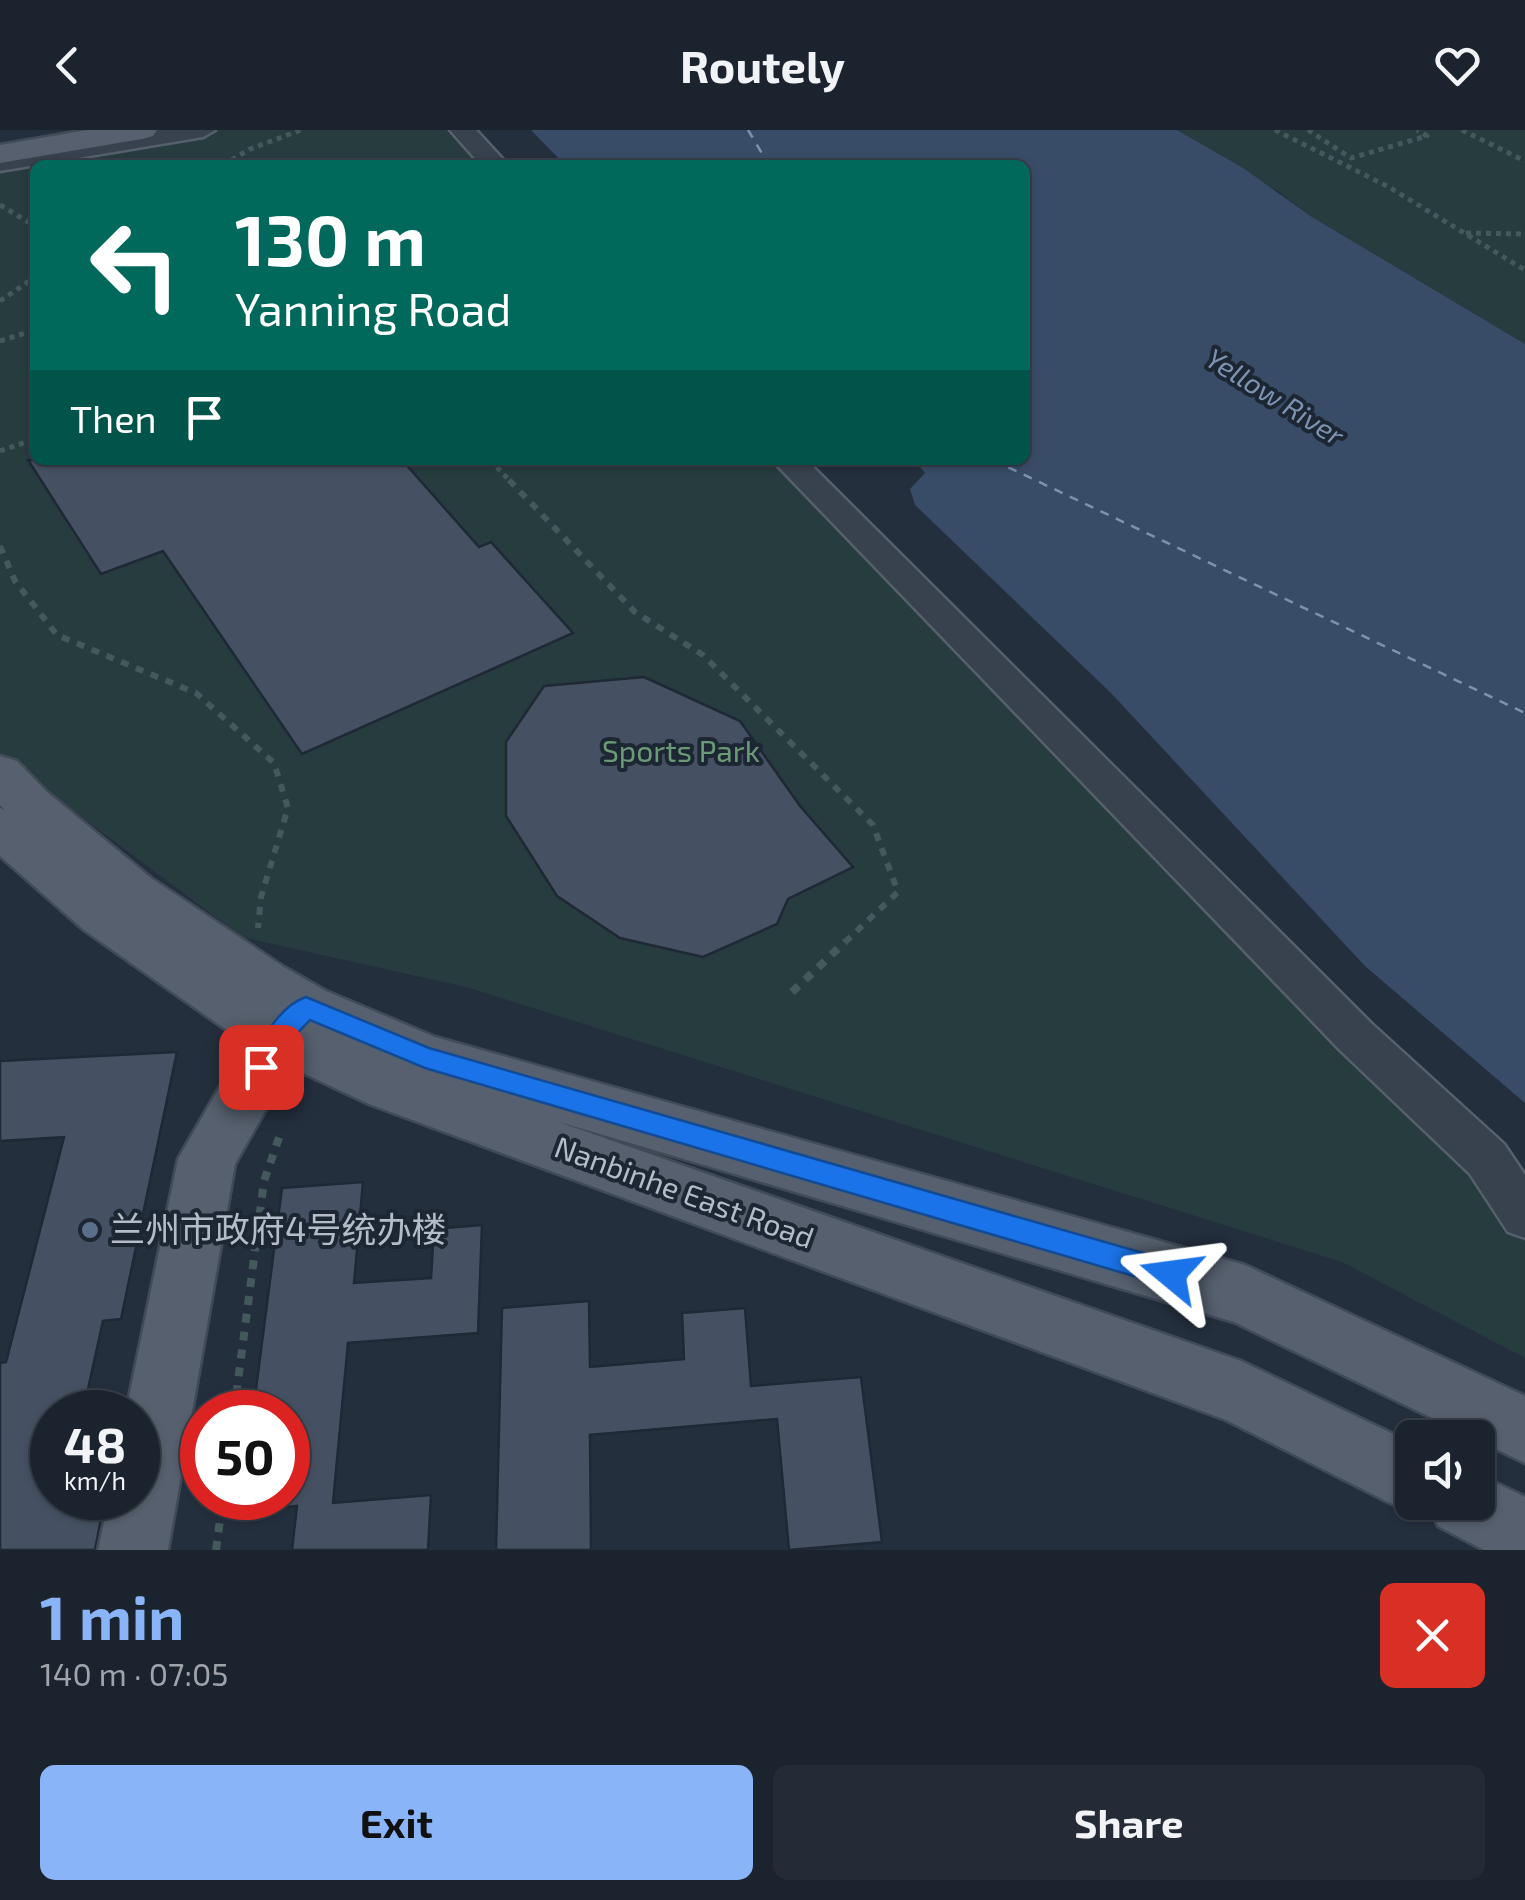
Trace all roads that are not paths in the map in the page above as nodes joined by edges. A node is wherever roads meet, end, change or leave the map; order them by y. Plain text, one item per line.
1 (63, 130) edge
2 (142, 130) edge
3 (203, 130) edge
4 (462, 130) edge
5 (0, 141) edge
6 (0, 154) edge
7 (490, 160) edge
8 (0, 164) edge
9 (793, 465) edge
10 (0, 774) edge
11 (0, 827) edge
12 (284, 1009) junction
13 (1525, 1216) edge
14 (1525, 1430) edge
15 (1395, 1470) edge
16 (1495, 1519) edge
17 (1525, 1534) edge
18 (133, 1550) edge

1 - 5 main road
2 - 6 main road
3 - 8 street
4 - 7 street
9 - 13 street
10 - 12 main road, Nanbinhe East Road
11 - 12 main road, Nanbinhe East Road
12 - 14 main road, Nanbinhe East Road
12 - 15 main road, Nanbinhe East Road
12 - 18 main road
16 - 17 main road

